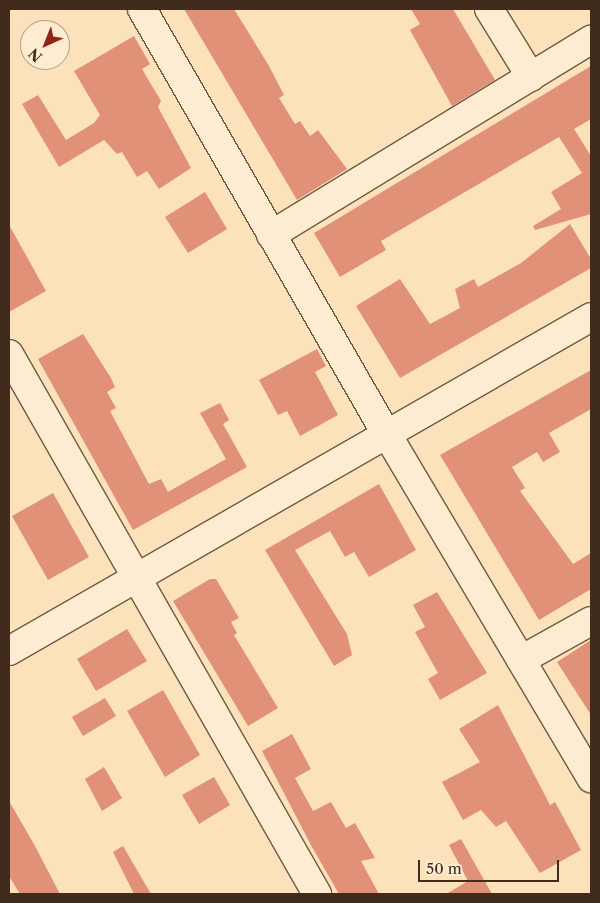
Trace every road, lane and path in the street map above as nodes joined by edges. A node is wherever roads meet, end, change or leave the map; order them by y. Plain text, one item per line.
1 (142, 9) edge
2 (489, 9) edge
3 (591, 40) edge
4 (531, 77) junction
5 (271, 235) junction
6 (591, 317) edge
7 (9, 354) edge
8 (385, 432) junction
9 (136, 577) junction
10 (591, 621) edge
11 (9, 651) edge
12 (521, 660) junction
13 (591, 778) edge
14 (318, 894) edge

1 - 5 street
2 - 4 street
3 - 4 street
4 - 5 street
5 - 8 street
6 - 8 street
7 - 9 street
8 - 9 street
8 - 12 street
9 - 11 street
9 - 14 street
10 - 12 street
12 - 13 street

